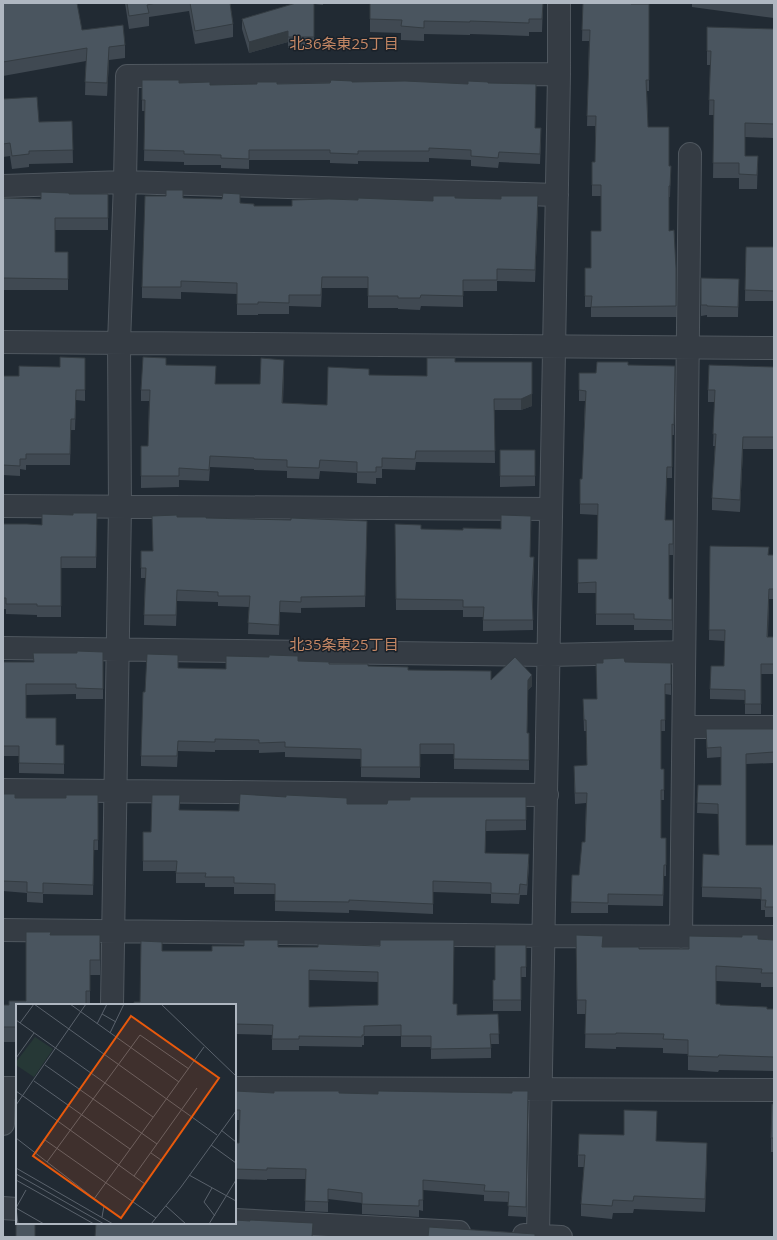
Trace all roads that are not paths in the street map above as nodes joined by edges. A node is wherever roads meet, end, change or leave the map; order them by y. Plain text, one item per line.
1 (559, 3) edge
2 (559, 74) junction
3 (690, 154) dead end
4 (125, 182) junction
5 (3, 186) edge
6 (557, 195) junction
7 (3, 342) edge
8 (119, 343) junction
9 (554, 347) junction
10 (688, 348) junction
11 (774, 348) edge
12 (3, 506) edge
13 (120, 507) junction
14 (551, 509) junction
15 (3, 648) edge
16 (118, 650) junction
17 (684, 652) junction
18 (549, 654) junction
19 (684, 727) junction
20 (773, 728) edge
21 (3, 790) edge
22 (115, 791) junction
23 (547, 795) junction
24 (3, 930) edge
25 (114, 931) junction
26 (544, 936) junction
27 (681, 937) junction
28 (774, 937) edge
29 (112, 1004) edge
30 (16, 1088) edge
31 (236, 1088) edge
32 (541, 1089) junction
33 (774, 1090) edge
34 (3, 1124) edge
35 (3, 1208) edge
36 (16, 1209) edge
37 (236, 1220) edge
38 (482, 1233) edge
39 (506, 1234) edge
40 (538, 1236) junction
41 (561, 1237) edge

1 - 2 street
2 - 4 street
2 - 6 street
3 - 10 street
4 - 5 street
4 - 6 street
4 - 8 street
6 - 9 street
7 - 8 street
8 - 9 street
8 - 13 street
9 - 10 street
9 - 14 street
10 - 11 street
10 - 17 street
12 - 13 street
13 - 14 street
13 - 16 street
14 - 18 street
15 - 16 street
16 - 18 street
16 - 22 street
17 - 18 street
17 - 19 street
18 - 23 street
19 - 20 street
19 - 27 street
21 - 22 street
22 - 23 street
22 - 25 street
23 - 26 street
24 - 25 street
25 - 26 street
25 - 29 street
26 - 27 street
26 - 32 street
27 - 28 street
30 - 34 street
31 - 32 street
32 - 33 street
32 - 40 street
35 - 36 street
37 - 38 street
39 - 40 street
40 - 41 street

